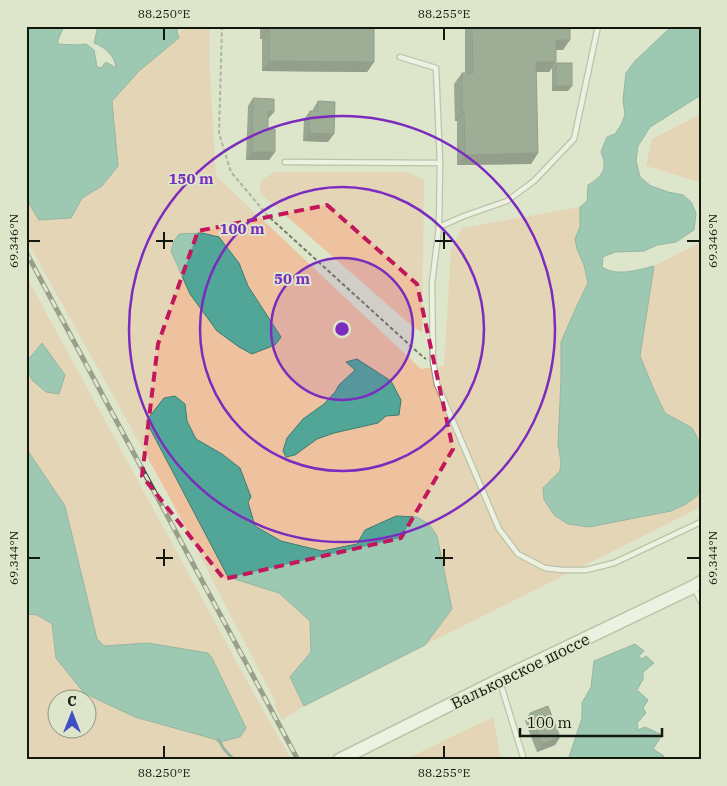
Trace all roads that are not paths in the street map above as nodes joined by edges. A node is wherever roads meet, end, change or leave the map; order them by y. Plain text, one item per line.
1 (598, 26) edge
2 (400, 57) dead end
3 (285, 162) dead end
4 (440, 163) junction
5 (439, 227) junction
6 (701, 522) edge
7 (697, 585) edge
8 (701, 602) edge
9 (499, 680) junction
10 (339, 760) edge
11 (524, 760) edge

1 - 5 lane
2 - 4 lane
3 - 4 lane
4 - 5 lane
5 - 6 lane
7 - 8 lane
7 - 9 main road, Вальковское шоссе
9 - 10 main road, Вальковское шоссе
9 - 11 lane

